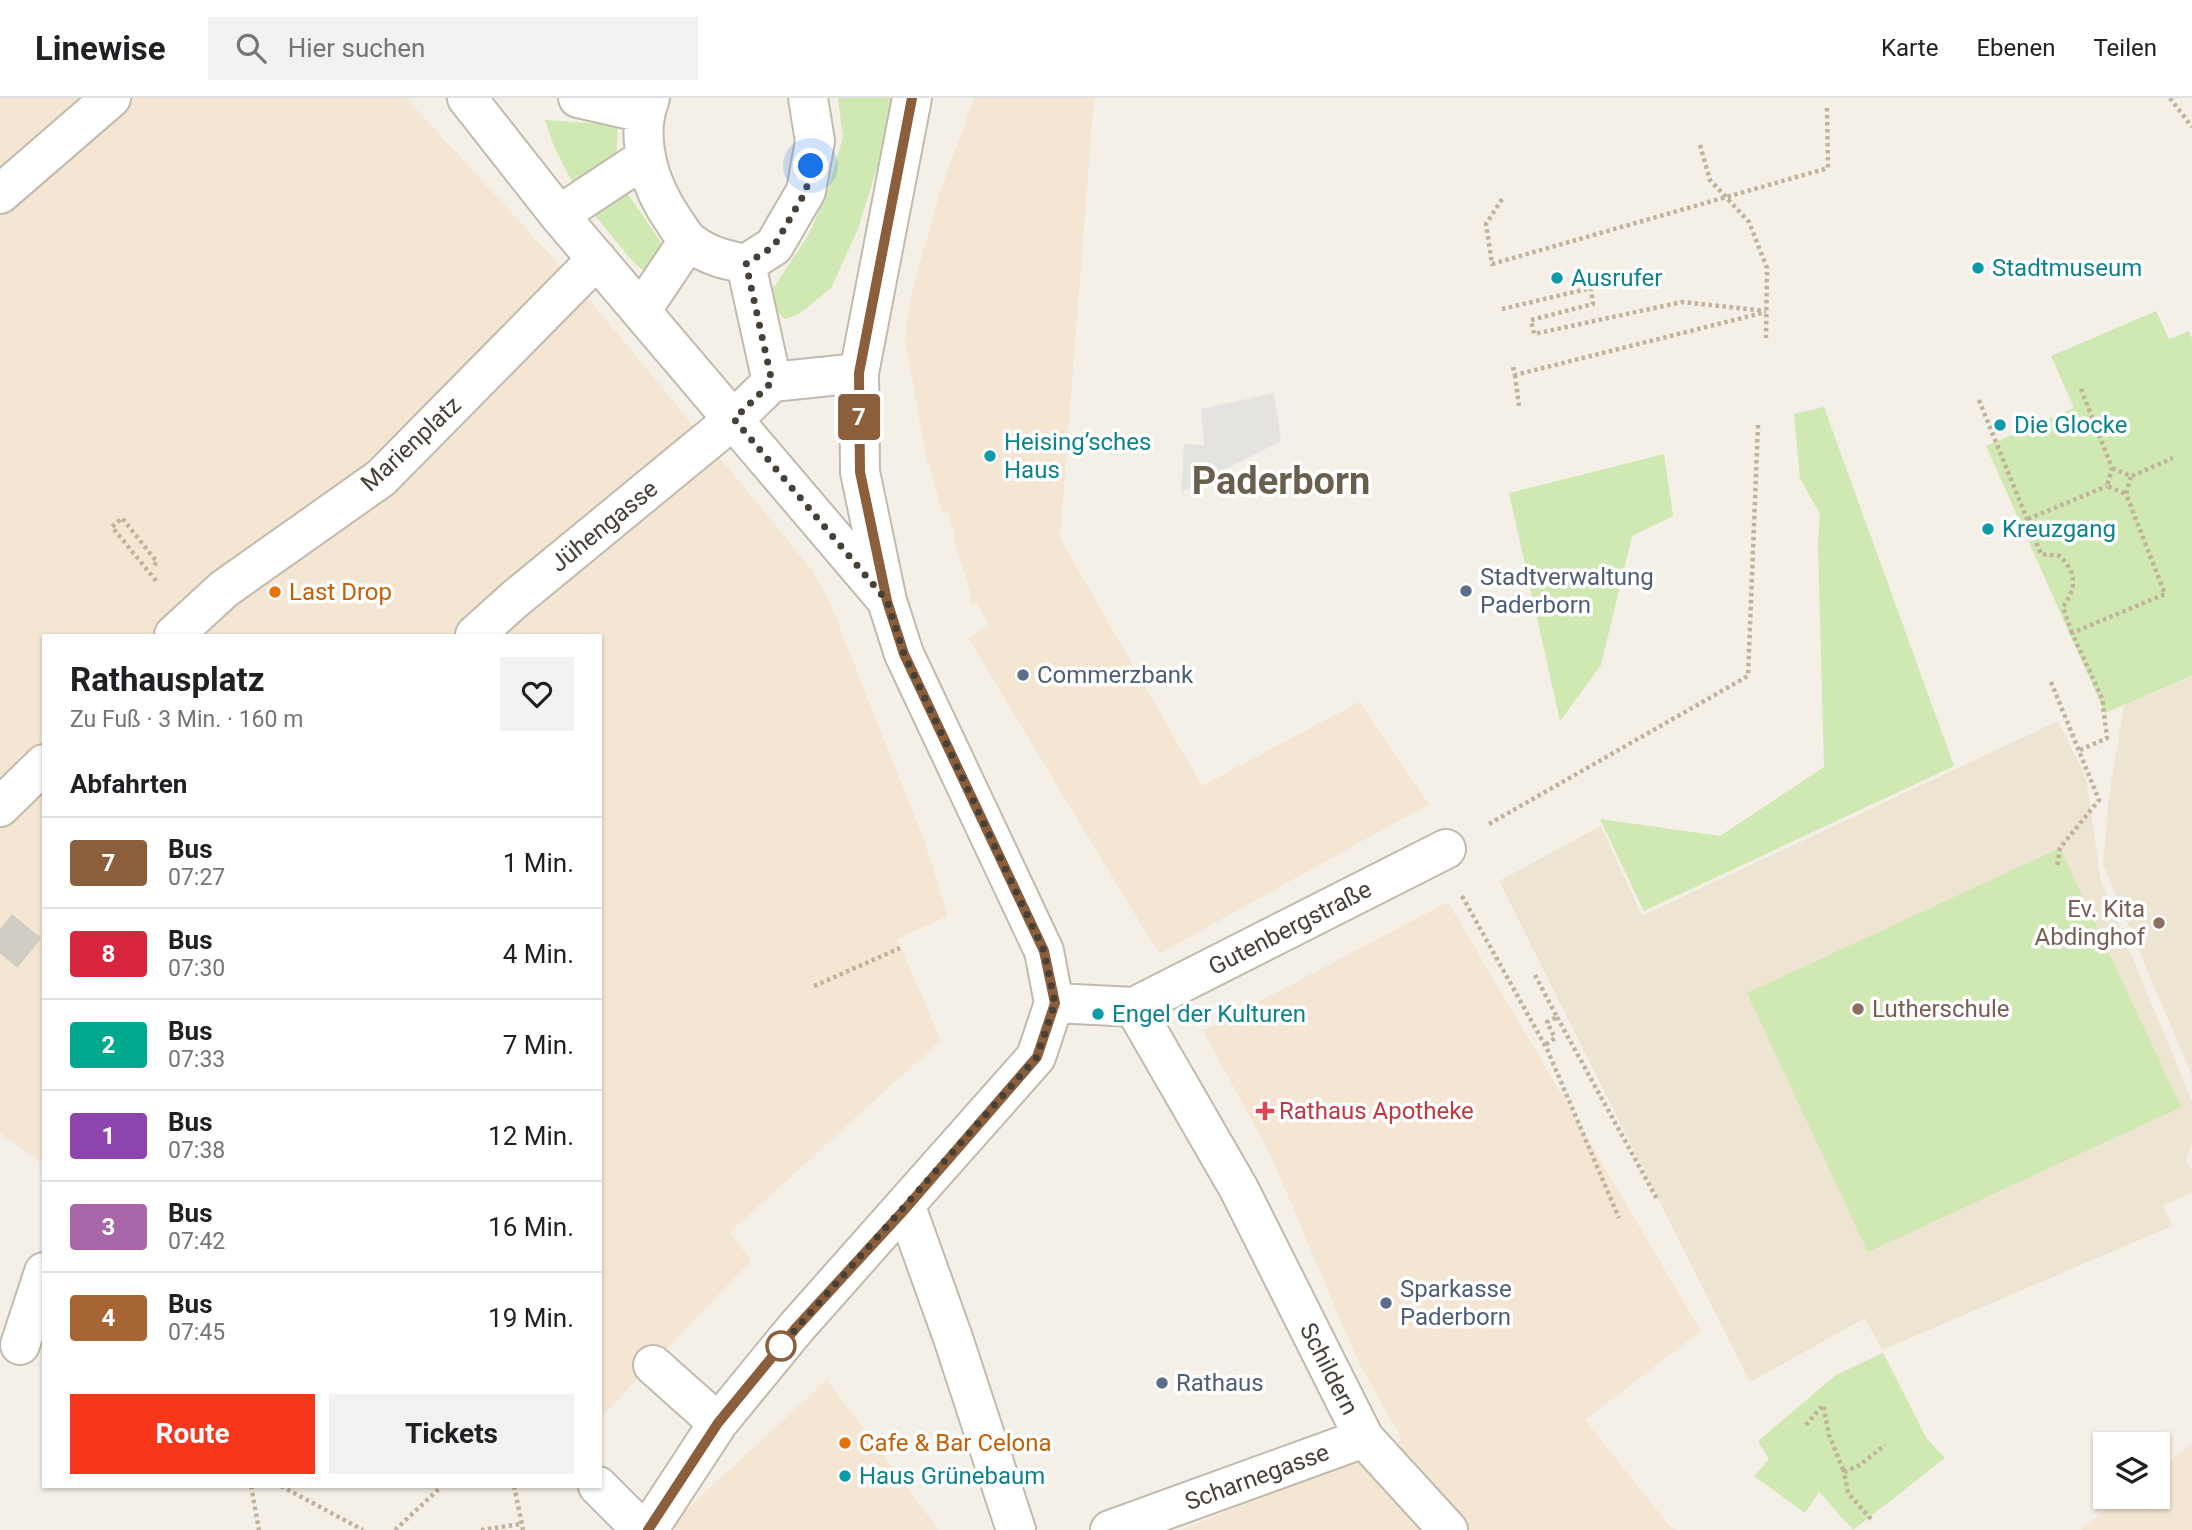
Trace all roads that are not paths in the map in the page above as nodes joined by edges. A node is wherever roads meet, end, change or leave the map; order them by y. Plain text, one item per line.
1 (111, 98) edge
2 (467, 98) edge
3 (578, 98) edge
4 (808, 98) edge
5 (912, 98) edge
6 (647, 106) edge
7 (645, 158) junction
8 (0, 194) edge
9 (559, 215) junction
10 (688, 242) junction
11 (597, 259) junction
12 (746, 264) junction
13 (641, 311) junction
14 (859, 373) junction
15 (772, 382) junction
16 (734, 419) junction
17 (887, 601) junction
18 (182, 628) edge
19 (476, 634) edge
20 (42, 766) edge
21 (0, 807) edge
22 (1446, 849) road end
23 (1055, 1003) junction
24 (1134, 1007) junction
25 (906, 1208) junction
26 (42, 1278) edge
27 (21, 1346) edge
28 (653, 1365) dead end
29 (718, 1423) junction
30 (1364, 1438) junction
31 (600, 1488) edge
32 (642, 1530) edge
33 (648, 1530) edge
34 (1016, 1530) edge
35 (1110, 1530) edge
36 (1448, 1530) edge

1 - 8 street
2 - 9 street
3 - 6 street
4 - 12 street
5 - 14 street
6 - 7 street
7 - 9 street
7 - 10 street
9 - 11 street
10 - 12 street
10 - 13 street
11 - 13 street
11 - 18 street, Marienplatz
12 - 15 street
13 - 16 street
14 - 15 street
14 - 17 street
15 - 16 street
16 - 17 street
16 - 19 street, Jühengasse
17 - 23 street
20 - 21 street
22 - 24 street, Gutenbergstraße
23 - 24 street
23 - 25 street
24 - 30 street, Schildern
25 - 29 street
25 - 34 street
26 - 27 street
28 - 29 street
29 - 33 street
30 - 35 street, Scharnegasse
30 - 36 street, Schildern
31 - 32 street

